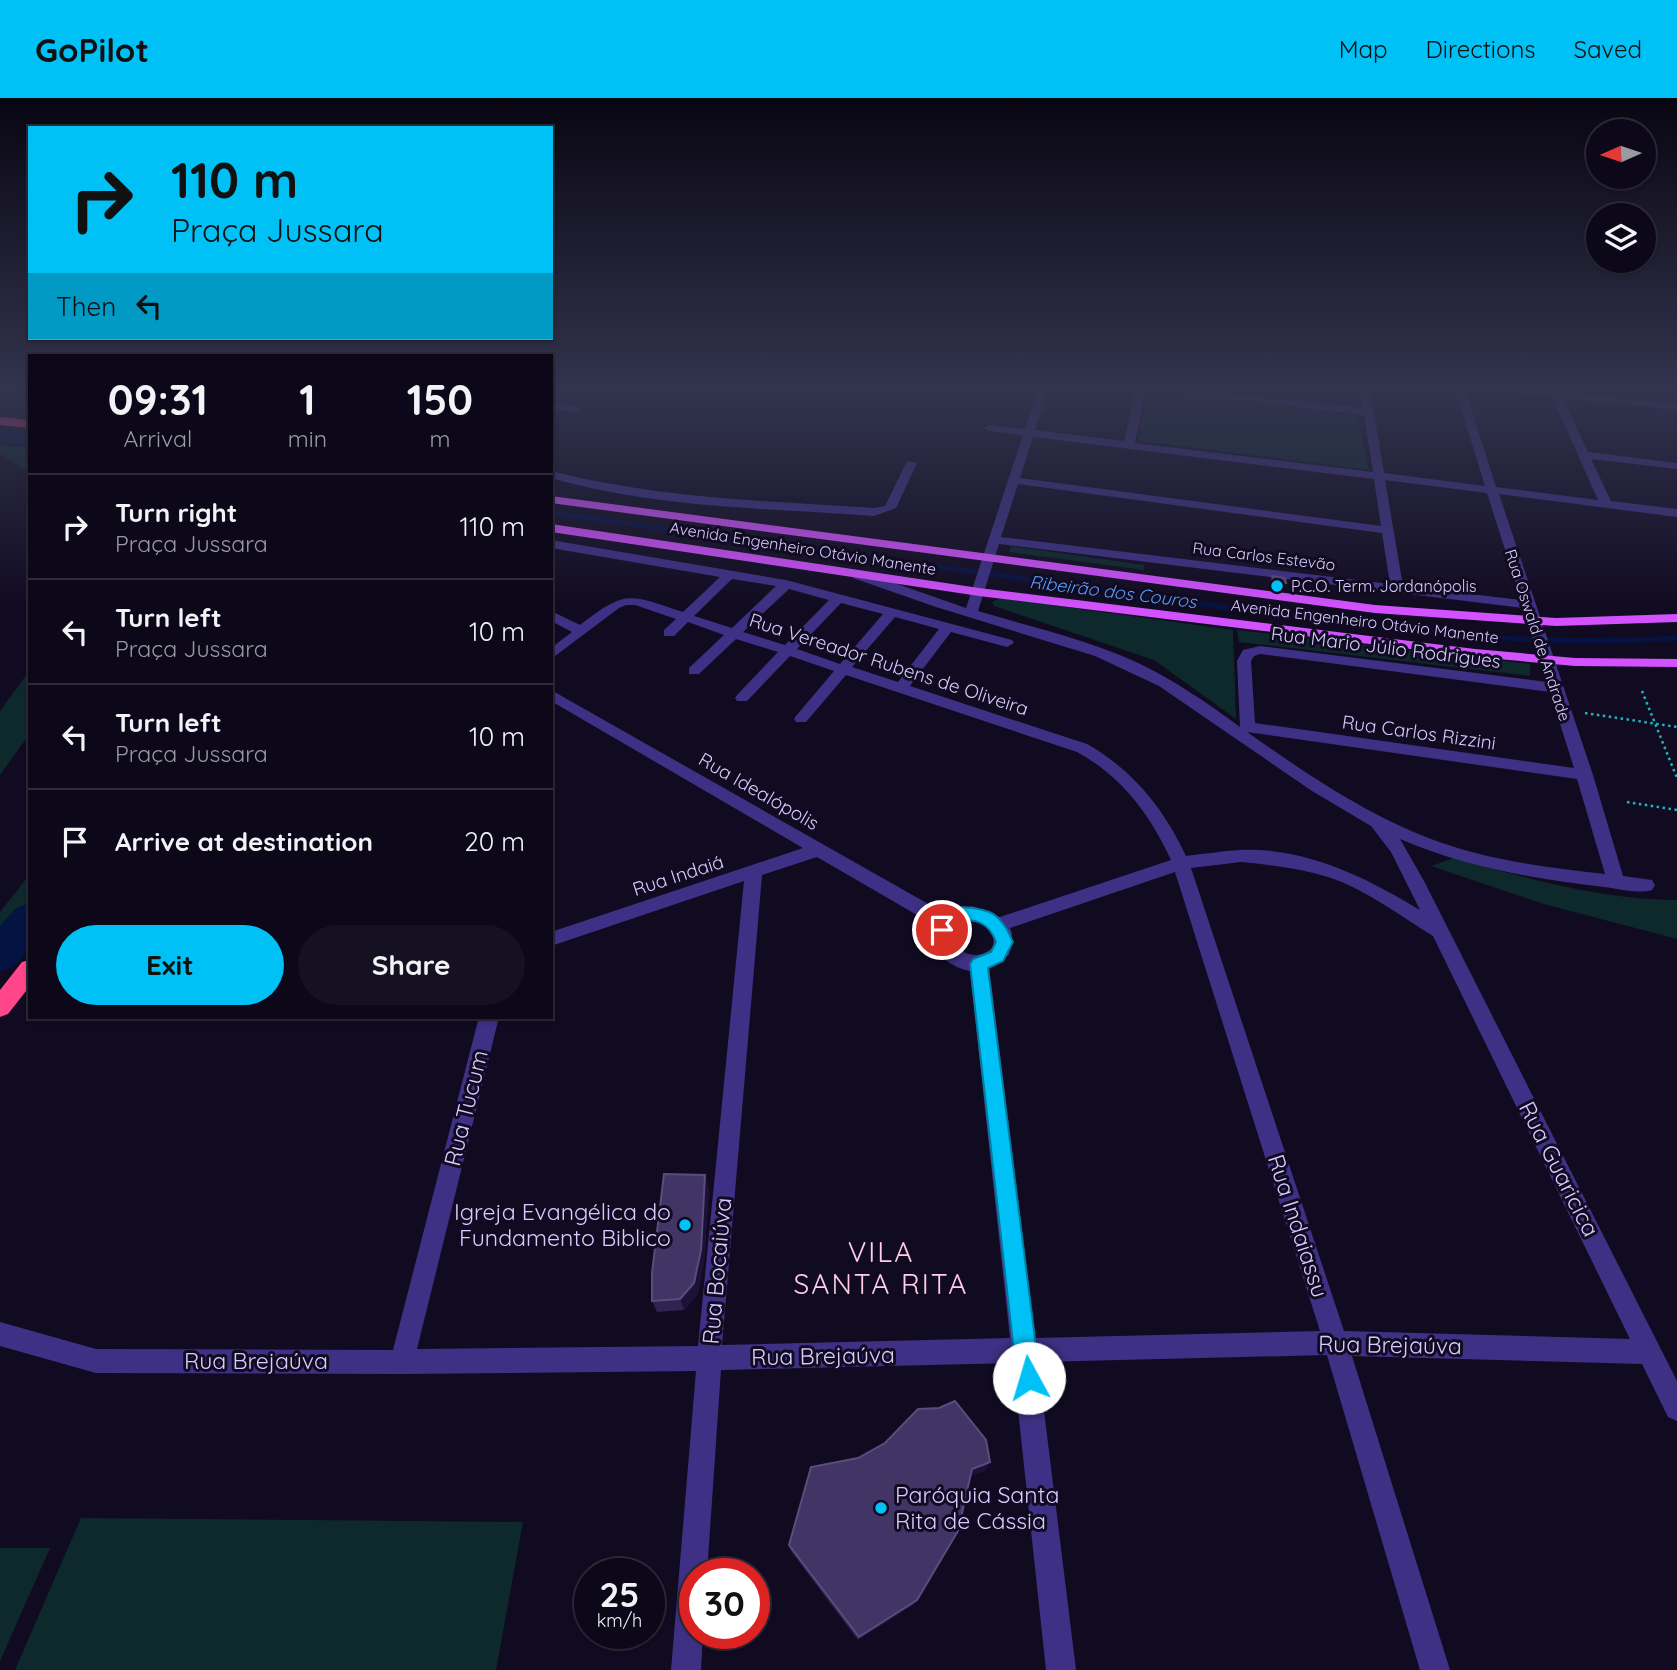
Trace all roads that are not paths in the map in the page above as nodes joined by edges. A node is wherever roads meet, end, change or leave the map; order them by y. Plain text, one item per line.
1 (1019, 462) edge
2 (1269, 462) edge
3 (1377, 462) edge
4 (1482, 462) edge
5 (1587, 462) edge
6 (1646, 462) edge
7 (911, 463) dead end
8 (1677, 466) edge
9 (553, 475) edge
10 (1379, 476) junction
11 (1013, 480) junction
12 (1490, 491) junction
13 (553, 499) edge
14 (1606, 504) junction
15 (1677, 513) edge
16 (553, 528) edge
17 (1387, 530) junction
18 (995, 540) junction
19 (553, 544) edge
20 (988, 564) junction
21 (730, 574) junction
22 (858, 575) junction
23 (786, 584) junction
24 (980, 589) junction
25 (1397, 590) junction
26 (838, 598) junction
27 (1528, 605) junction
28 (891, 612) junction
29 (971, 613) junction
30 (553, 616) edge
31 (686, 618) junction
32 (1677, 618) edge
33 (1535, 626) junction
34 (948, 627) junction
35 (581, 631) junction
36 (669, 633) dead end
37 (733, 633) junction
38 (1007, 643) dead end
39 (787, 651) junction
40 (553, 653) edge
41 (1545, 655) junction
42 (1677, 663) edge
43 (842, 669) junction
44 (694, 671) dead end
45 (901, 688) junction
46 (1555, 688) junction
47 (553, 696) edge
48 (742, 698) dead end
49 (801, 719) dead end
50 (1244, 731) junction
51 (1585, 775) junction
52 (1374, 819) junction
53 (1437, 847) junction
54 (818, 850) junction
55 (1181, 863) junction
56 (1408, 866) junction
57 (754, 872) junction
58 (1616, 882) junction
59 (1646, 885) dead end
60 (946, 923) junction
61 (998, 925) junction
62 (1440, 931) junction
63 (553, 938) edge
64 (979, 964) junction
65 (28, 972) edge
66 (0, 1007) edge
67 (488, 1019) edge
68 (0, 1334) edge
69 (1336, 1343) junction
70 (1026, 1351) junction
71 (1650, 1352) junction
72 (709, 1358) junction
73 (402, 1362) junction
74 (1677, 1408) edge
75 (686, 1670) edge
76 (1061, 1670) edge
77 (1435, 1670) edge

1 - 11 street
2 - 10 street
3 - 10 street
4 - 12 street, Rua Oswald de Andrade
5 - 14 street
6 - 8 street
7 - 9 street
10 - 12 street
10 - 17 street
11 - 17 street
11 - 18 street
12 - 14 street
12 - 27 street, Rua Oswald de Andrade
13 - 20 main road, Avenida Engenheiro Otávio Manente
14 - 15 street
16 - 22 main road, Avenida Engenheiro Otávio Manente
17 - 25 street
18 - 20 street
18 - 25 street, Rua Carlos Estevão
19 - 21 street, Avenida Engenheiro Otávio Manente
20 - 24 street
20 - 33 main road, Avenida Engenheiro Otávio Manente
21 - 23 street, Avenida Engenheiro Otávio Manente
21 - 31 street
22 - 24 main road, Avenida Engenheiro Otávio Manente
22 - 29 street
23 - 26 street, Avenida Engenheiro Otávio Manente
23 - 37 street
24 - 29 street
24 - 41 main road, Avenida Engenheiro Otávio Manente
25 - 27 street, Rua Carlos Estevão
26 - 28 street, Avenida Engenheiro Otávio Manente
26 - 39 street
27 - 33 street, Rua Oswald de Andrade
28 - 34 street, Avenida Engenheiro Otávio Manente
28 - 43 street
29 - 50 street
30 - 35 street
31 - 35 street, Rua Vereador Rubens de Oliveira
31 - 36 street
31 - 37 street, Rua Vereador Rubens de Oliveira
32 - 33 main road, Avenida Engenheiro Otávio Manente
33 - 41 street, Rua Oswald de Andrade
34 - 38 street, Avenida Engenheiro Otávio Manente
34 - 45 street
35 - 40 street, Rua Vereador Rubens de Oliveira
37 - 39 street, Rua Vereador Rubens de Oliveira
37 - 44 street
39 - 43 street, Rua Vereador Rubens de Oliveira
39 - 48 street
41 - 42 main road, Avenida Engenheiro Otávio Manente
41 - 46 street, Rua Oswald de Andrade
43 - 45 street, Rua Vereador Rubens de Oliveira
43 - 49 street
45 - 55 street, Rua Vereador Rubens de Oliveira
46 - 50 street, Rua Mario Júlio Rodrigues
46 - 51 street, Rua Oswald de Andrade
47 - 54 street, Rua Idealópolis
50 - 51 street, Rua Carlos Rizzini
50 - 52 street
51 - 58 street, Rua Oswald de Andrade
52 - 53 street
52 - 56 street, Rua Guaricica
53 - 56 street
53 - 58 street
54 - 57 street, Rua Indaiá
54 - 60 street, Rua Idealópolis
55 - 61 street
55 - 62 street
55 - 69 street, Rua Indaiassu
56 - 62 street, Rua Guaricica
57 - 63 street, Rua Indaiá
57 - 72 street, Rua Bocaiúva
58 - 59 street
60 - 61 street
60 - 64 street
61 - 64 street
62 - 71 street, Rua Guaricica
64 - 70 street
65 - 66 highway
67 - 73 street, Rua Tucum
68 - 73 street, Rua Brejaúva
69 - 70 street, Rua Brejaúva
69 - 71 street, Rua Brejaúva
69 - 77 street, Rua Indaiassu
70 - 72 street, Rua Brejaúva
70 - 76 street
71 - 74 street, Rua Guaricica
72 - 73 street, Rua Brejaúva
72 - 75 street, Rua Bocaiúva

